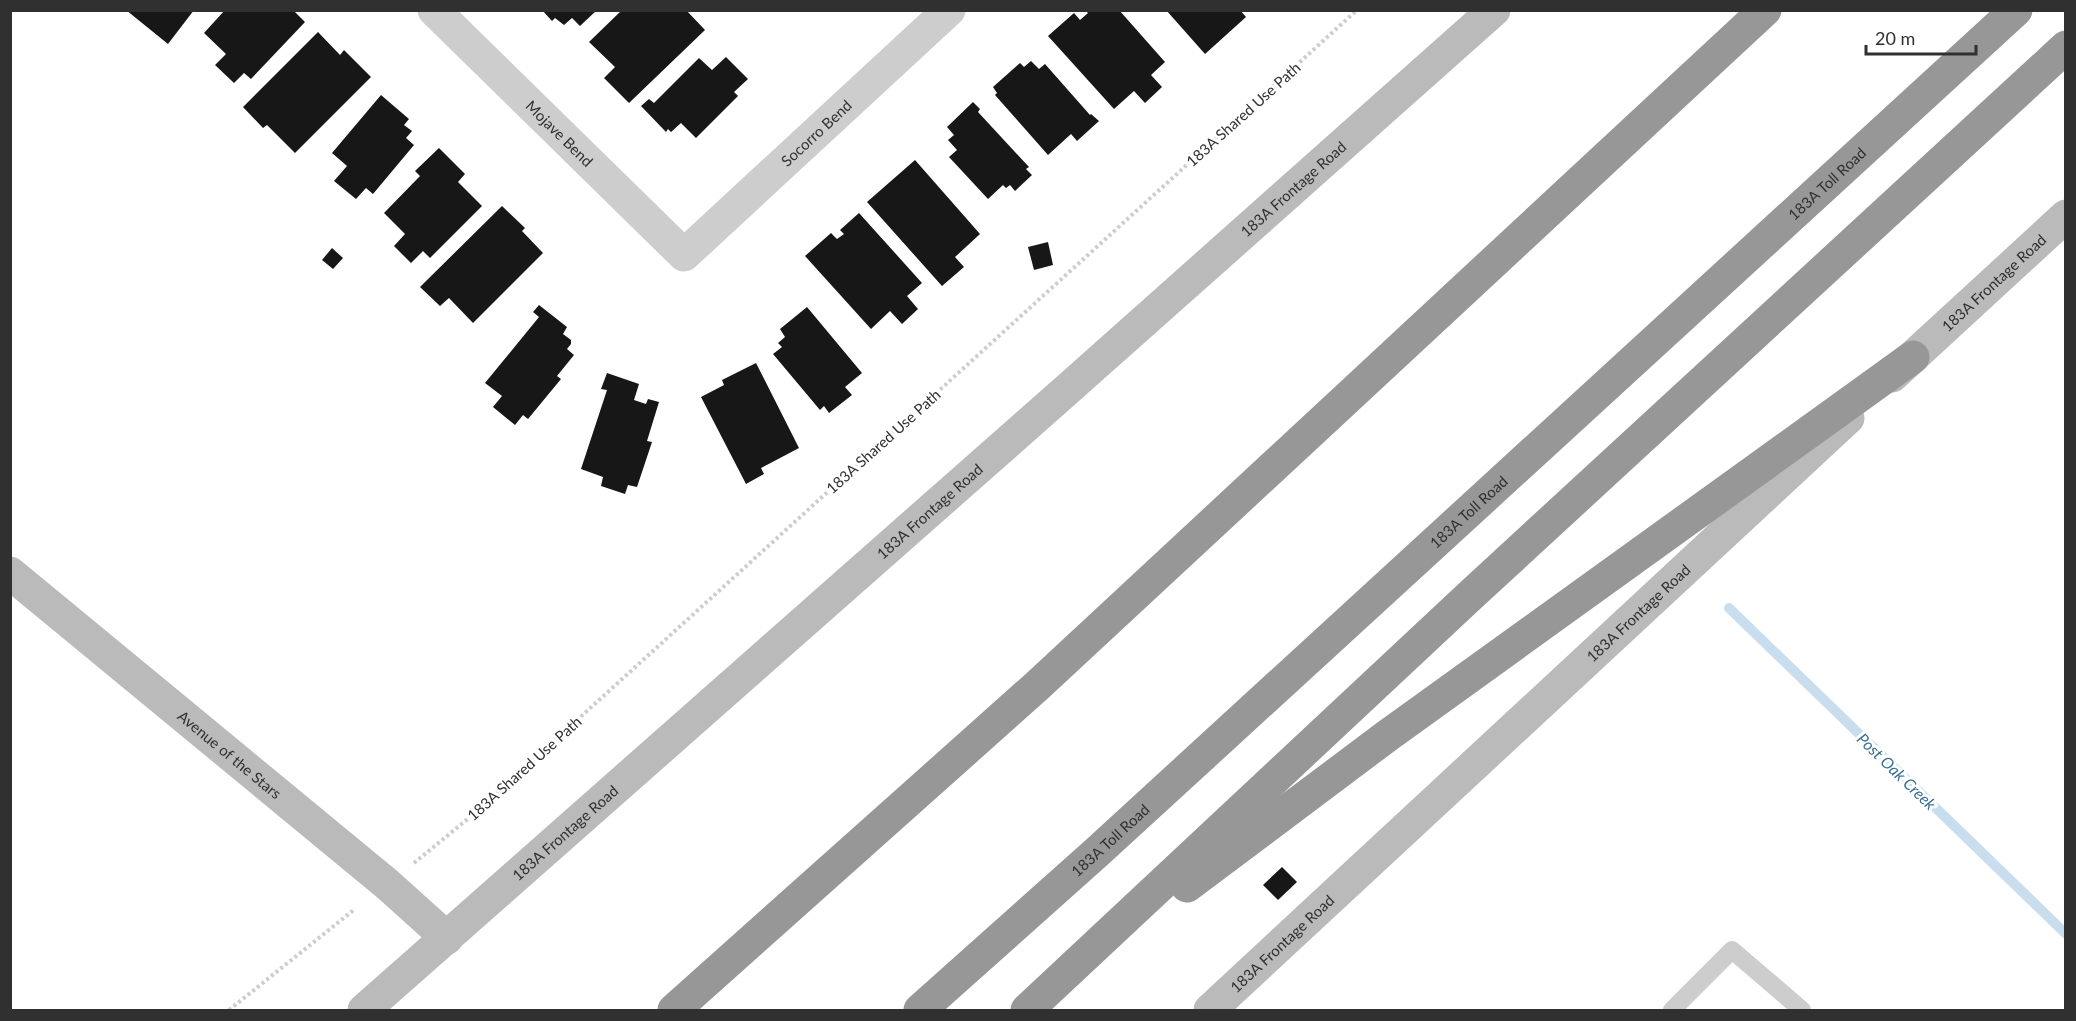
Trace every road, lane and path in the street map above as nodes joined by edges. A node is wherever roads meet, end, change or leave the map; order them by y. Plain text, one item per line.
1 (434, 10) edge
2 (949, 10) edge
3 (1357, 10) edge
4 (1494, 10) edge
5 (1766, 10) edge
6 (2016, 10) edge
7 (2066, 48) edge
8 (2066, 216) edge
9 (684, 255) joint
10 (1913, 357) junction
11 (10, 573) edge
12 (407, 868) dead end
13 (355, 909) dead end
14 (447, 938) junction
15 (229, 1011) edge
16 (364, 1011) edge
17 (674, 1011) edge
18 (920, 1011) edge
19 (1019, 1011) edge
20 (1027, 1011) edge
21 (1210, 1011) edge
22 (1672, 1011) edge
23 (1802, 1011) edge

1 - 9 street, Mojave Bend
2 - 9 street, Socorro Bend
3 - 12 path, 183A Shared Use Path
4 - 14 main road, 183A Frontage Road
5 - 17 highway
6 - 18 highway, 183A Toll Road
7 - 20 highway
8 - 10 main road, 183A Frontage Road
10 - 19 highway
10 - 21 main road, 183A Frontage Road
11 - 14 main road, Avenue of the Stars
13 - 15 path
14 - 16 main road, 183A Frontage Road
22 - 23 lane

